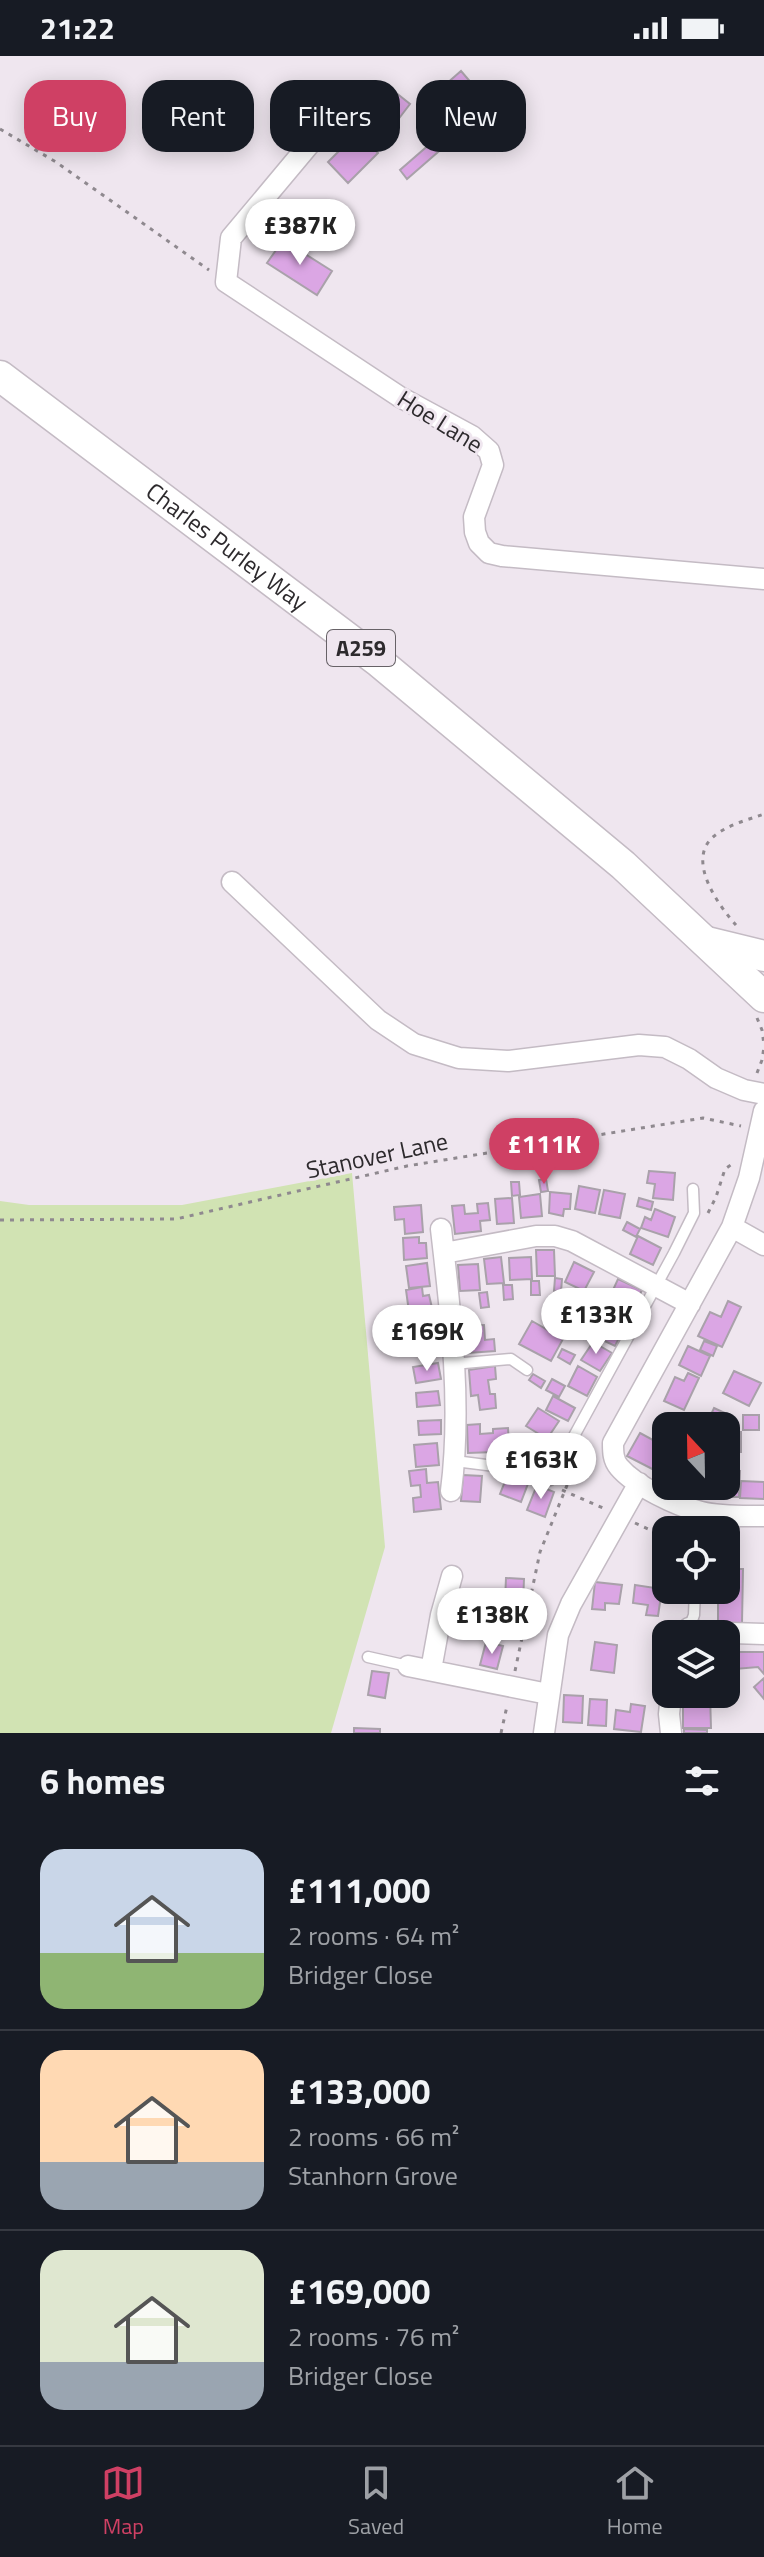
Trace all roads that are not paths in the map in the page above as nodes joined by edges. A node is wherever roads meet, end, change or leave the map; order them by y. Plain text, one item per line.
1 (303, 152) edge
2 (0, 376) edge
3 (764, 579) edge
4 (232, 882) dead end
5 (705, 941) junction
6 (764, 956) edge
7 (764, 997) edge
8 (764, 1094) edge
9 (762, 1121) edge
10 (693, 1189) dead end
11 (732, 1227) junction
12 (441, 1229) dead end
13 (764, 1245) edge
14 (444, 1253) junction
15 (658, 1287) junction
16 (690, 1304) junction
17 (453, 1364) junction
18 (527, 1370) dead end
19 (455, 1461) junction
20 (639, 1483) junction
21 (451, 1491) dead end
22 (764, 1516) edge
23 (452, 1576) dead end
24 (445, 1599) junction
25 (498, 1608) dead end
26 (740, 1633) edge
27 (764, 1634) edge
28 (368, 1657) dead end
29 (408, 1666) joint
30 (431, 1670) junction
31 (548, 1694) junction
32 (670, 1708) edge
33 (545, 1733) edge
34 (671, 1733) edge

1 - 3 street, Hoe Lane
2 - 5 main road, Charles Purley Way / A259
4 - 8 street
5 - 6 main road, Charles Purley Way / A259
5 - 7 main road, Charles Purley Way / A259
9 - 11 street
10 - 15 lane
11 - 13 street
11 - 16 street
12 - 14 street
14 - 15 street
14 - 17 street
15 - 16 street
15 - 19 lane
16 - 20 street
17 - 18 lane
17 - 19 street
19 - 21 street
20 - 22 street
20 - 31 street
23 - 24 street
24 - 25 lane
24 - 30 street
26 - 27 street
28 - 29 lane
29 - 30 street
30 - 31 street
31 - 33 street
32 - 34 street

